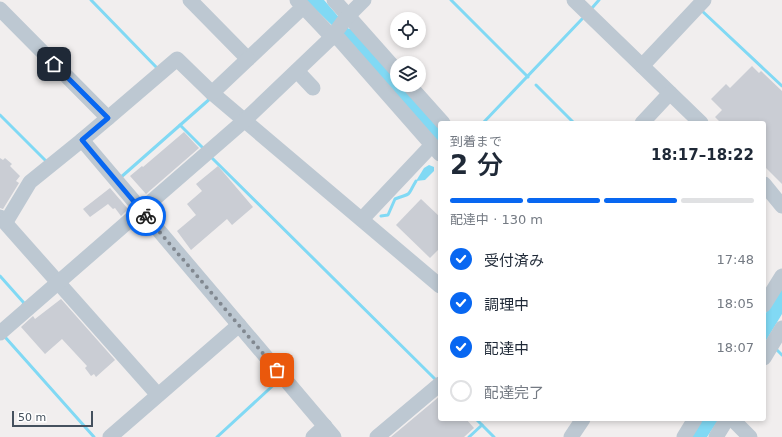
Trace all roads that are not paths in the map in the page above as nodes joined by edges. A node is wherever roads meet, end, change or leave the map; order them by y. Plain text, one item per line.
1 (190, 0) edge
2 (334, 0) edge
3 (364, 0) edge
4 (574, 0) edge
5 (704, 0) edge
6 (300, 3) edge
7 (0, 9) edge
8 (347, 17) junction
9 (334, 35) junction
10 (248, 59) junction
11 (390, 63) edge
12 (642, 66) junction
13 (296, 71) junction
14 (313, 88) dead end
15 (415, 92) edge
16 (212, 93) junction
17 (670, 93) junction
18 (108, 118) junction
19 (245, 120) junction
20 (441, 121) edge
21 (644, 121) edge
22 (699, 121) edge
23 (82, 140) junction
24 (436, 150) edge
25 (766, 186) edge
26 (780, 199) edge
27 (141, 209) junction
28 (3, 220) edge
29 (362, 220) junction
30 (782, 276) edge
31 (58, 282) junction
32 (438, 284) edge
33 (766, 302) edge
34 (239, 325) junction
35 (782, 328) edge
36 (0, 333) edge
37 (766, 355) edge
38 (438, 386) edge
39 (158, 396) junction
40 (582, 421) edge
41 (694, 421) edge
42 (726, 421) edge
43 (734, 421) edge
44 (329, 432) edge
45 (110, 437) edge
46 (313, 437) edge
47 (377, 437) edge
48 (571, 437) edge
49 (684, 437) edge
50 (716, 437) edge
51 (750, 437) edge

1 - 10 street
2 - 8 street
3 - 8 street
4 - 12 street
5 - 12 street
6 - 9 street
6 - 10 street
7 - 18 street
8 - 9 street
8 - 11 street
9 - 13 street
9 - 24 street
10 - 16 street
12 - 17 street
13 - 14 street
13 - 19 street
15 - 20 street
16 - 18 street
16 - 19 street
17 - 21 street
17 - 22 street
18 - 23 street
19 - 27 street
19 - 29 street
23 - 27 street
23 - 28 street
24 - 29 street
25 - 26 street
27 - 31 street
27 - 34 street
28 - 31 street
29 - 32 street
30 - 33 street
31 - 36 street
31 - 39 street
34 - 39 street
34 - 44 street
35 - 37 street
38 - 47 street
39 - 45 street
40 - 48 street
41 - 49 street
42 - 50 street
43 - 51 street
44 - 46 street

